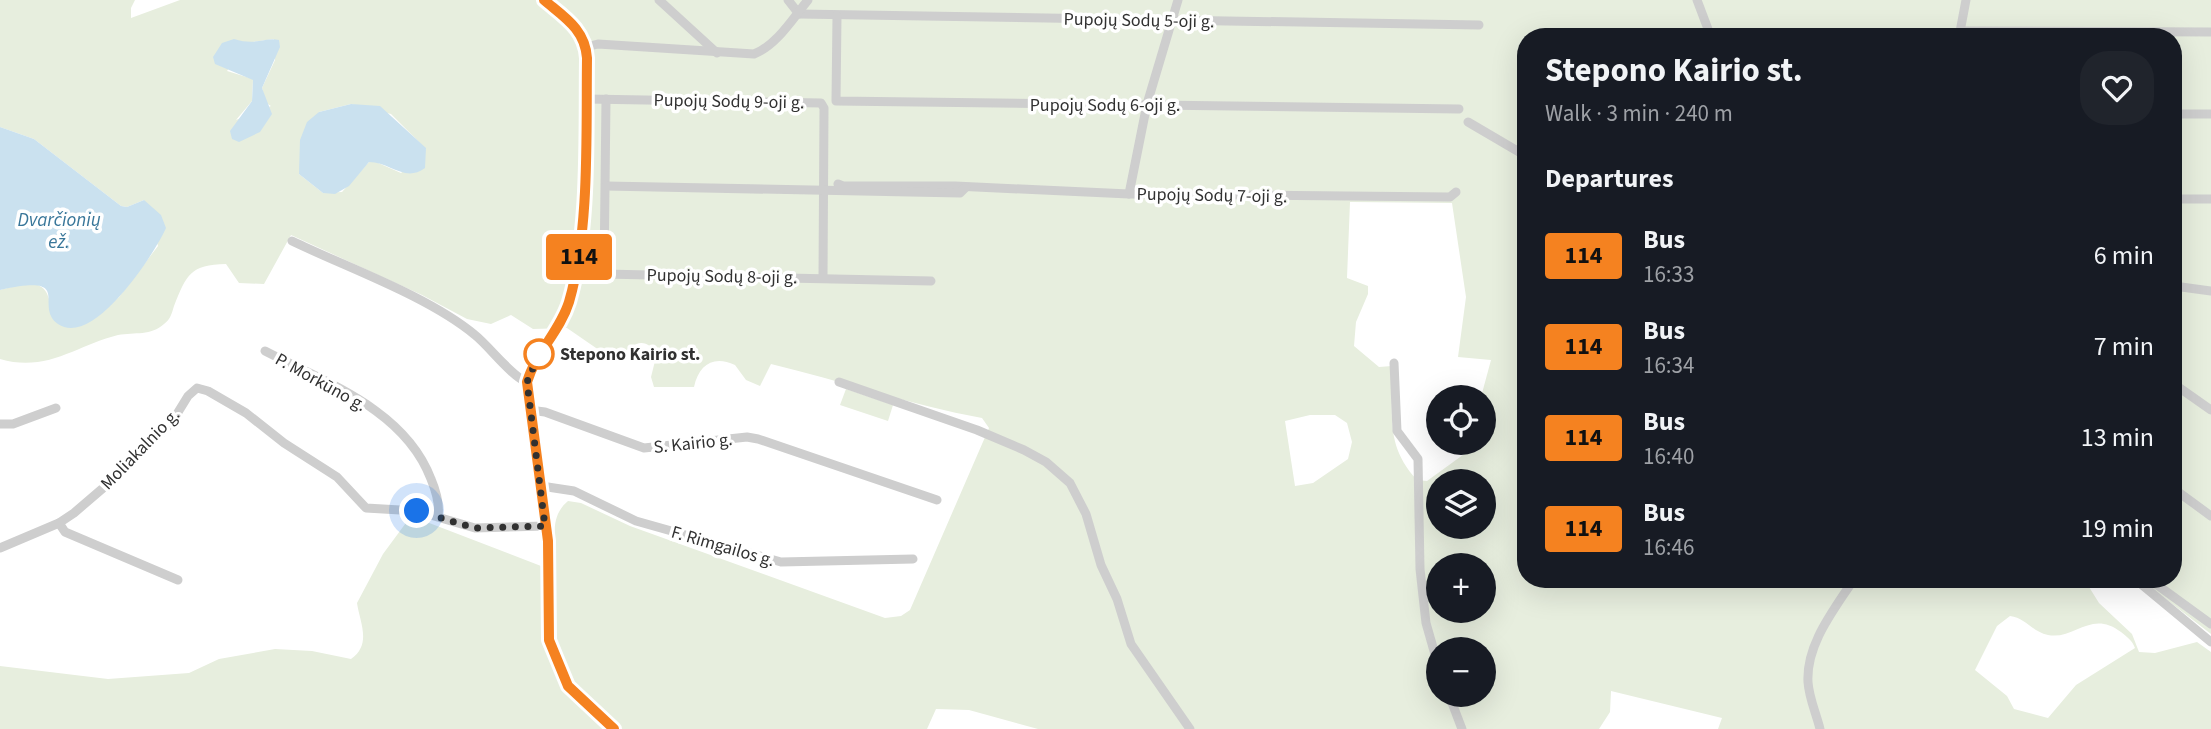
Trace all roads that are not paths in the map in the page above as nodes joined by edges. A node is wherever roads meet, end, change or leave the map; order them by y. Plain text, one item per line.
1 (544, 0) edge
2 (659, 0) edge
3 (808, 0) edge
4 (1178, 0) edge
5 (1697, 0) edge
6 (1966, 0) edge
7 (791, 1) edge
8 (799, 14) junction
9 (837, 16) junction
10 (1171, 20) junction
11 (1479, 25) dead end
12 (1708, 28) edge
13 (1961, 28) edge
14 (2182, 32) edge
15 (2211, 32) edge
16 (586, 47) junction
17 (717, 53) junction
18 (586, 99) junction
19 (606, 99) junction
20 (1147, 104) junction
21 (1459, 110) dead end
22 (2182, 114) edge
23 (2211, 114) edge
24 (1468, 122) dead end
25 (1517, 151) edge
26 (838, 184) dead end
27 (606, 186) junction
28 (966, 187) junction
29 (824, 192) junction
30 (1455, 192) dead end
31 (1129, 194) junction
32 (2182, 199) edge
33 (2211, 199) edge
34 (292, 241) dead end
35 (823, 278) junction
36 (931, 281) dead end
37 (2182, 287) edge
38 (2211, 291) edge
39 (265, 351) dead end
40 (1394, 363) dead end
41 (527, 382) junction
42 (839, 382) dead end
43 (2182, 390) edge
44 (56, 408) dead end
45 (529, 410) junction
46 (2211, 410) edge
47 (0, 424) edge
48 (541, 486) junction
49 (2182, 495) edge
50 (937, 500) dead end
51 (438, 516) junction
52 (2211, 516) edge
53 (59, 523) junction
54 (545, 526) junction
55 (0, 548) edge
56 (913, 559) dead end
57 (178, 580) dead end
58 (1848, 588) edge
59 (2146, 588) edge
60 (2161, 588) edge
61 (2211, 624) edge
62 (1430, 637) edge
63 (2211, 642) edge
64 (1454, 707) edge
65 (614, 729) edge
66 (1190, 729) edge
67 (1462, 729) edge
68 (1820, 729) edge

1 - 16 street
2 - 17 street
3 - 8 street
4 - 10 street
5 - 12 street
6 - 13 street
7 - 8 street
8 - 9 street, Pupojų Sodų 5-oji g.
8 - 17 street
9 - 10 street, Pupojų Sodų 5-oji g.
9 - 20 street, Pupojų Sodų 6-oji g.
10 - 11 street, Pupojų Sodų 5-oji g.
10 - 20 street
14 - 15 street
16 - 17 street
16 - 18 street
18 - 19 street, Pupojų Sodų 9-oji g.
18 - 41 street
19 - 27 street, Pupojų Sodų 8-oji g.
19 - 29 street, Pupojų Sodų 9-oji g.
20 - 21 street, Pupojų Sodų 6-oji g.
20 - 31 street
22 - 23 street
24 - 25 street
26 - 28 street, Pupojų Sodų 7-oji g.
27 - 29 street, Pupojų Sodų 7-oji g.
27 - 35 street, Pupojų Sodų 8-oji g.
28 - 29 street, Pupojų Sodų 7-oji g.
28 - 31 street, Pupojų Sodų 7-oji g.
29 - 35 street, Pupojų Sodų 9-oji g.
30 - 31 street, Pupojų Sodų 7-oji g.
32 - 33 street
34 - 41 street
35 - 36 street, Pupojų Sodų 8-oji g.
37 - 38 street
39 - 51 street, P. Morkūno g.
40 - 62 street
41 - 45 street
42 - 66 street
43 - 46 street
44 - 47 street
45 - 48 street
45 - 50 street, S. Kairio g.
48 - 54 street
48 - 56 street, F. Rimgailos g.
49 - 52 street
51 - 53 street, Moliakalnio g.
51 - 54 street
53 - 55 street, Moliakalnio g.
53 - 57 street
54 - 65 street
58 - 68 street
59 - 63 street
60 - 61 street
64 - 67 street

